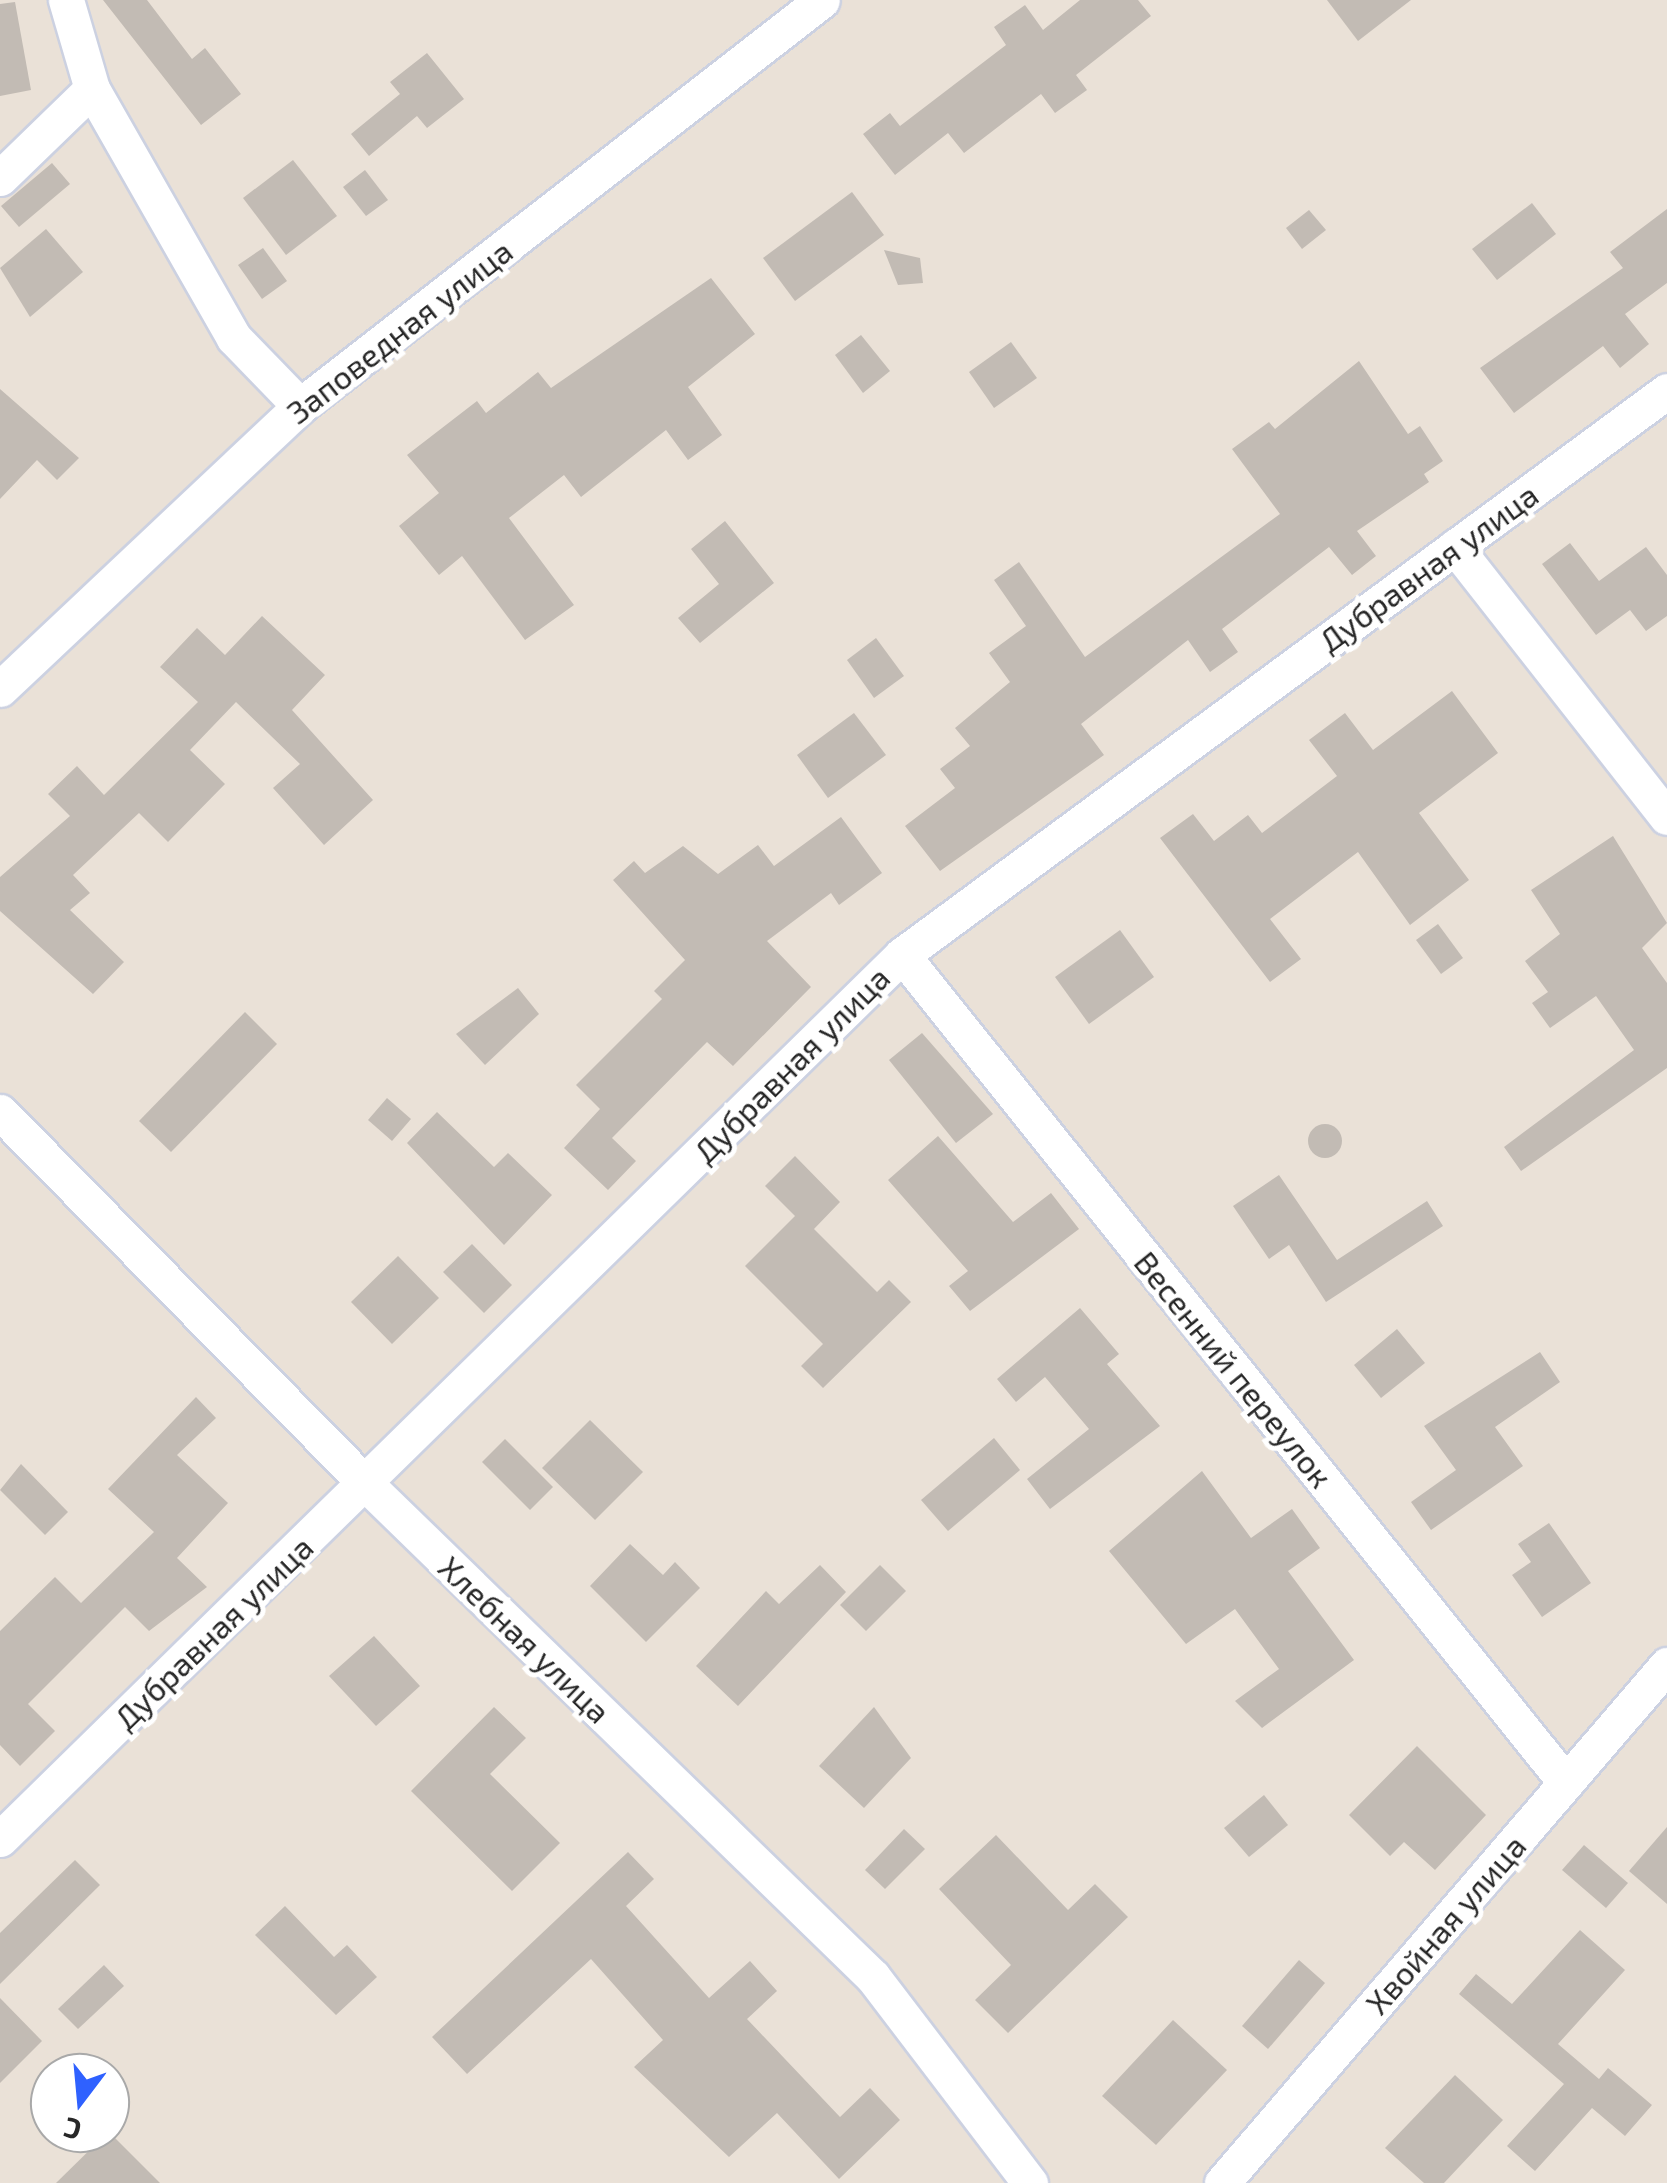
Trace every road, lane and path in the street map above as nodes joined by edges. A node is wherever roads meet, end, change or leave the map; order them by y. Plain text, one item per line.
1 (66, 0) edge
2 (822, 0) edge
3 (92, 89) junction
4 (0, 178) edge
5 (1667, 391) edge
6 (300, 406) junction
7 (1455, 547) junction
8 (0, 689) edge
9 (1667, 817) edge
10 (902, 955) junction
11 (0, 1112) edge
12 (366, 1484) junction
13 (1667, 1665) edge
14 (1566, 1784) junction
15 (0, 1839) edge
16 (1030, 2183) edge
17 (1222, 2183) edge

1 - 3 street
2 - 6 street, Заповедная улица
3 - 4 street
3 - 6 street
5 - 7 street, Дубравная улица
6 - 8 street, Заповедная улица
7 - 9 street
7 - 10 street, Дубравная улица
10 - 12 street, Дубравная улица
10 - 14 street, Весенний переулок
11 - 12 street, Хлебная улица
12 - 15 street, Дубравная улица
12 - 16 street, Хлебная улица
13 - 14 street, Хвойная улица
14 - 17 street, Хвойная улица

